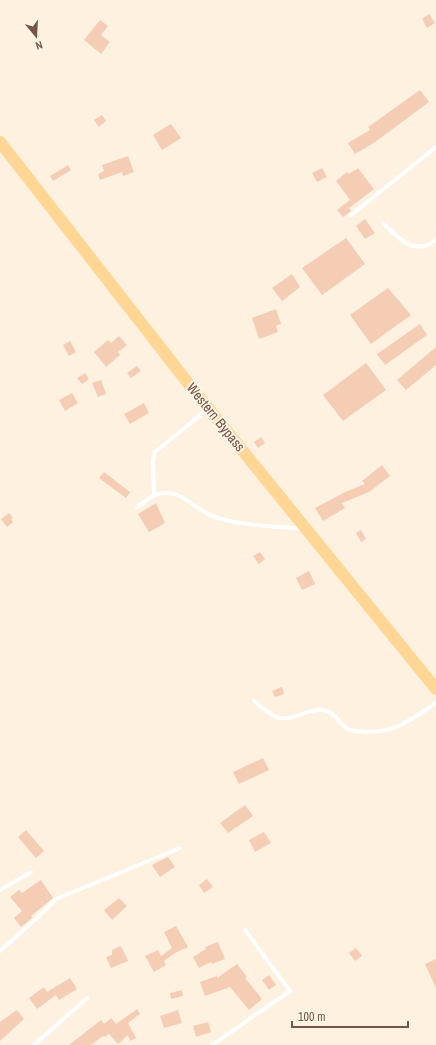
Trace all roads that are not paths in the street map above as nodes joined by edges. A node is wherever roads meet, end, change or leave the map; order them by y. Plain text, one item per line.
1 (0, 142) edge
2 (436, 147) edge
3 (351, 215) dead end
4 (383, 222) dead end
5 (436, 240) edge
6 (209, 409) junction
7 (154, 495) junction
8 (137, 508) dead end
9 (306, 529) junction
10 (436, 689) edge
11 (254, 701) dead end
12 (436, 703) edge
13 (180, 848) dead end
14 (31, 872) dead end
15 (0, 890) edge
16 (245, 930) dead end
17 (0, 951) edge
18 (87, 998) dead end
19 (34, 1045) edge
20 (212, 1045) edge

1 - 6 main road, Western Bypass
2 - 3 lane
4 - 5 lane
6 - 7 lane
6 - 9 main road, Western Bypass
7 - 8 lane
7 - 9 lane
9 - 10 main road, Western Bypass
11 - 12 lane
13 - 17 lane
14 - 15 lane
16 - 20 lane
18 - 19 lane

